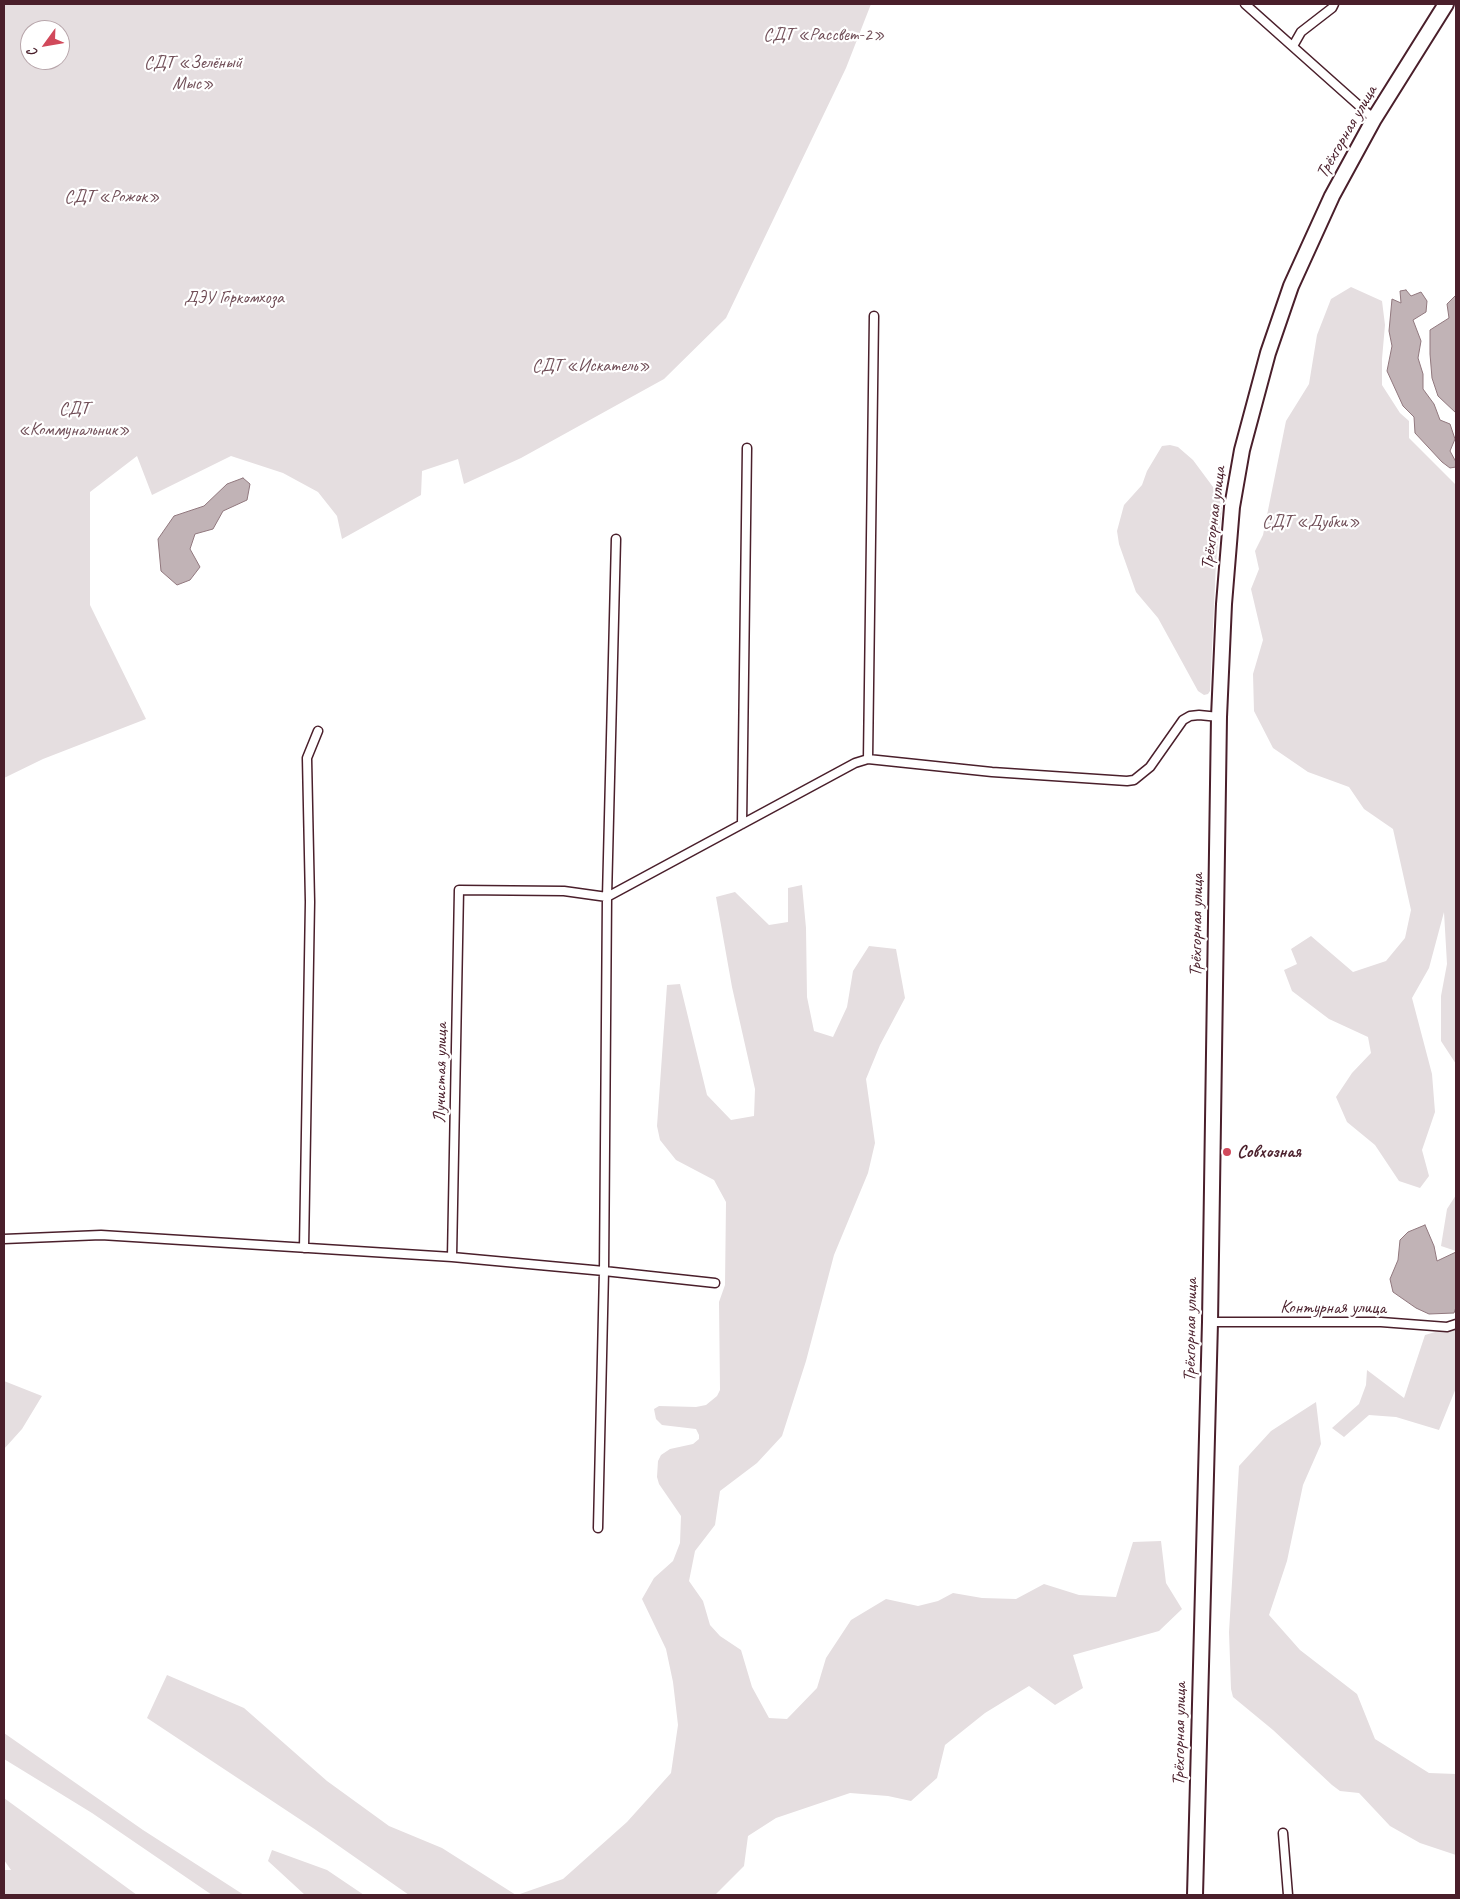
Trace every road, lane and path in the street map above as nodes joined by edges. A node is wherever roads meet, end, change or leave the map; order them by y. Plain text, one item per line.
1 (1245, 4) edge
2 (1334, 4) edge
3 (1446, 4) edge
4 (1293, 46) junction
5 (1374, 119) junction
6 (874, 316) dead end
7 (748, 448) dead end
8 (616, 539) dead end
9 (1219, 717) junction
10 (318, 731) dead end
11 (868, 759) junction
12 (742, 824) junction
13 (607, 897) junction
14 (4, 1239) edge
15 (304, 1248) junction
16 (452, 1257) junction
17 (604, 1271) junction
18 (715, 1283) dead end
19 (1210, 1322) junction
20 (1456, 1324) edge
21 (598, 1528) dead end
22 (1283, 1833) dead end
23 (1195, 1895) edge
24 (1288, 1895) edge

1 - 4 street
2 - 4 street
3 - 5 highway, Трёхгорная улица
4 - 5 street
5 - 9 highway, Трёхгорная улица
6 - 11 street
7 - 12 street
8 - 13 street
9 - 11 street
9 - 19 highway, Трёхгорная улица
10 - 15 street
11 - 12 street
12 - 13 street
13 - 16 street, Лучистая улица
13 - 17 street
14 - 15 street
15 - 16 street
16 - 17 street
17 - 18 street
17 - 21 street
19 - 20 street, Контурная улица
19 - 23 highway, Трёхгорная улица
22 - 24 street

